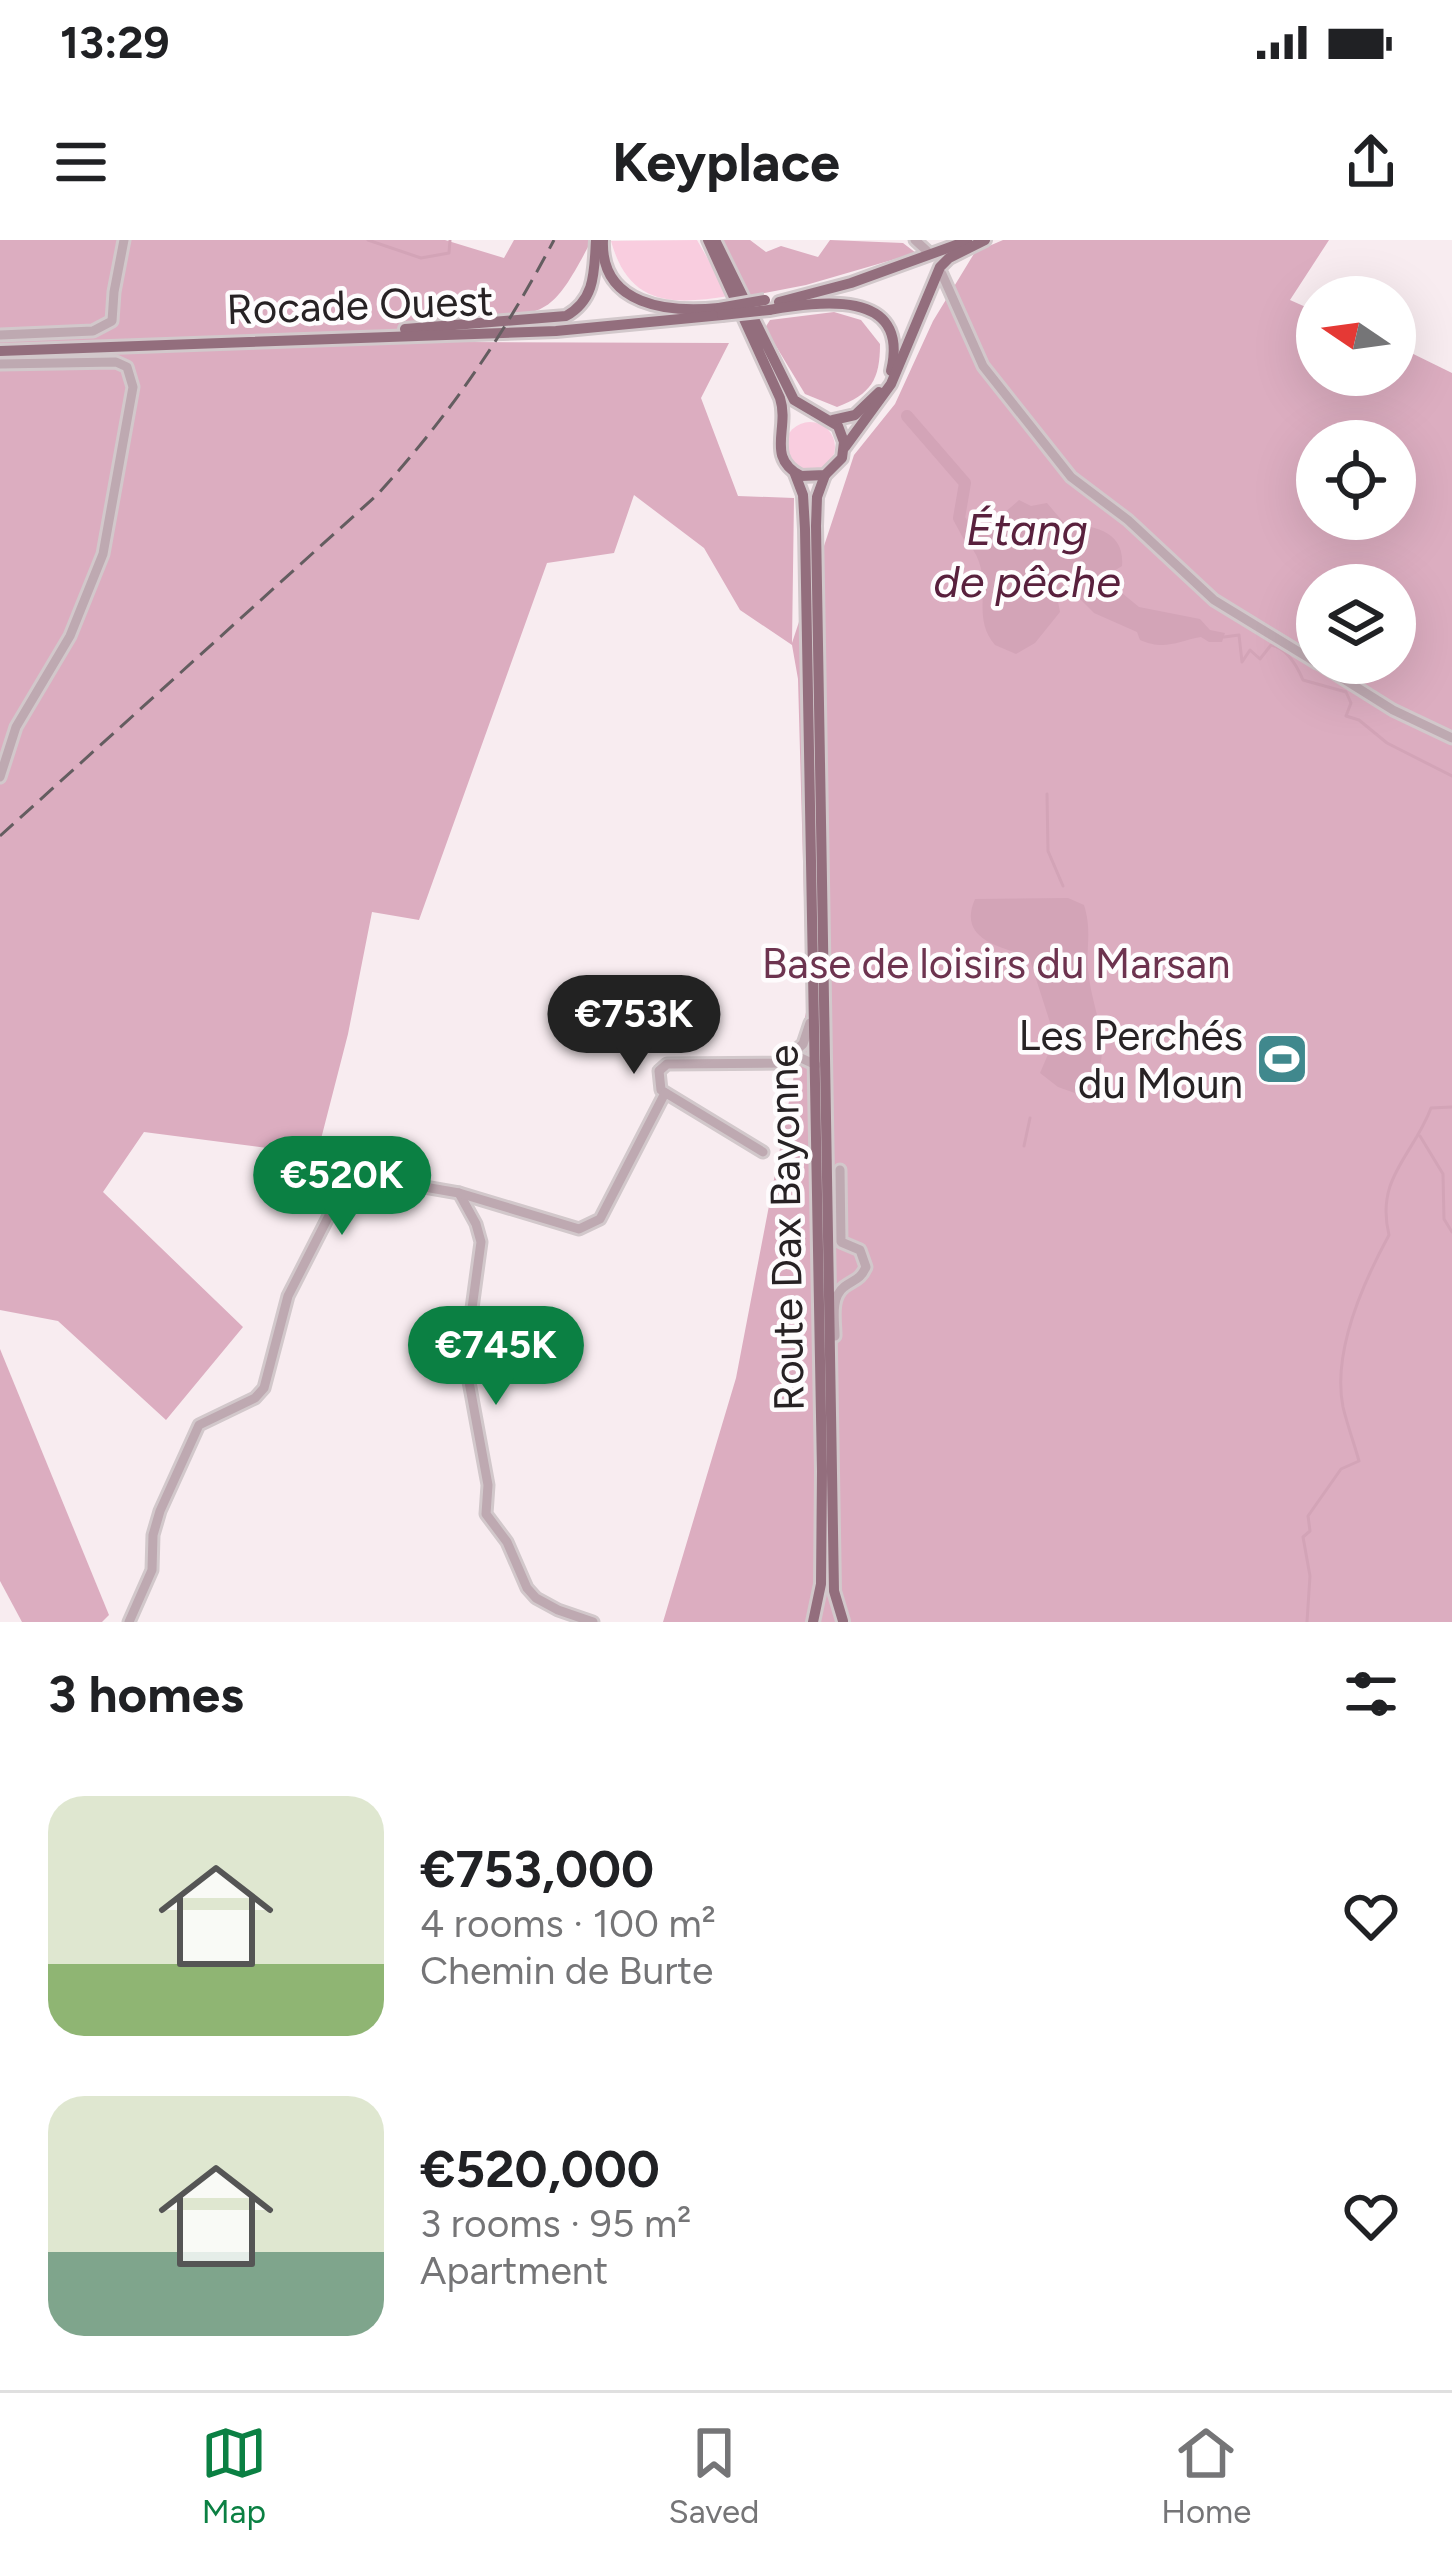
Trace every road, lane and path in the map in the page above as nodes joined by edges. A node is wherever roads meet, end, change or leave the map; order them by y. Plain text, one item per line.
1 (124, 240) edge
2 (599, 240) edge
3 (708, 240) edge
4 (970, 240) edge
5 (985, 240) edge
6 (942, 274) dead end
7 (767, 305) junction
8 (720, 311) junction
9 (0, 334) edge
10 (128, 346) junction
11 (0, 348) edge
12 (0, 364) edge
13 (812, 412) junction
14 (833, 420) junction
15 (785, 425) junction
16 (844, 450) junction
17 (796, 474) junction
18 (825, 475) junction
19 (1296, 650) edge
20 (1351, 684) edge
21 (1452, 738) edge
22 (0, 776) edge
23 (814, 932) junction
24 (770, 1063) junction
25 (816, 1065) junction
26 (665, 1094) junction
27 (763, 1152) dead end
28 (840, 1170) dead end
29 (344, 1173) junction
30 (327, 1176) dead end
31 (459, 1193) junction
32 (829, 1268) junction
33 (855, 1282) junction
34 (831, 1390) junction
35 (844, 1621) edge
36 (129, 1622) edge
37 (593, 1622) edge
38 (814, 1622) edge

1 - 9 street
2 - 8 main road
2 - 10 main road
3 - 13 main road
3 - 15 main road
4 - 7 main road
5 - 16 main road
6 - 19 street
7 - 8 main road, bridge
7 - 14 main road
8 - 10 main road, Rocade Ouest
10 - 11 main road, Rocade Ouest
12 - 22 street
13 - 14 main road
13 - 15 main road
14 - 16 main road
15 - 17 main road
16 - 18 main road
17 - 18 main road
17 - 23 main road, Route Dax Bayonne
18 - 32 main road
20 - 21 street
23 - 24 street
23 - 25 main road, Route Dax Bayonne
24 - 25 street
24 - 26 street
25 - 38 main road, Route Dax Bayonne
26 - 27 street
26 - 31 street
28 - 33 street
29 - 30 street
29 - 31 street
29 - 36 street
31 - 37 street
32 - 33 street
32 - 34 main road
33 - 34 street
34 - 35 main road
35 - 38 main road

